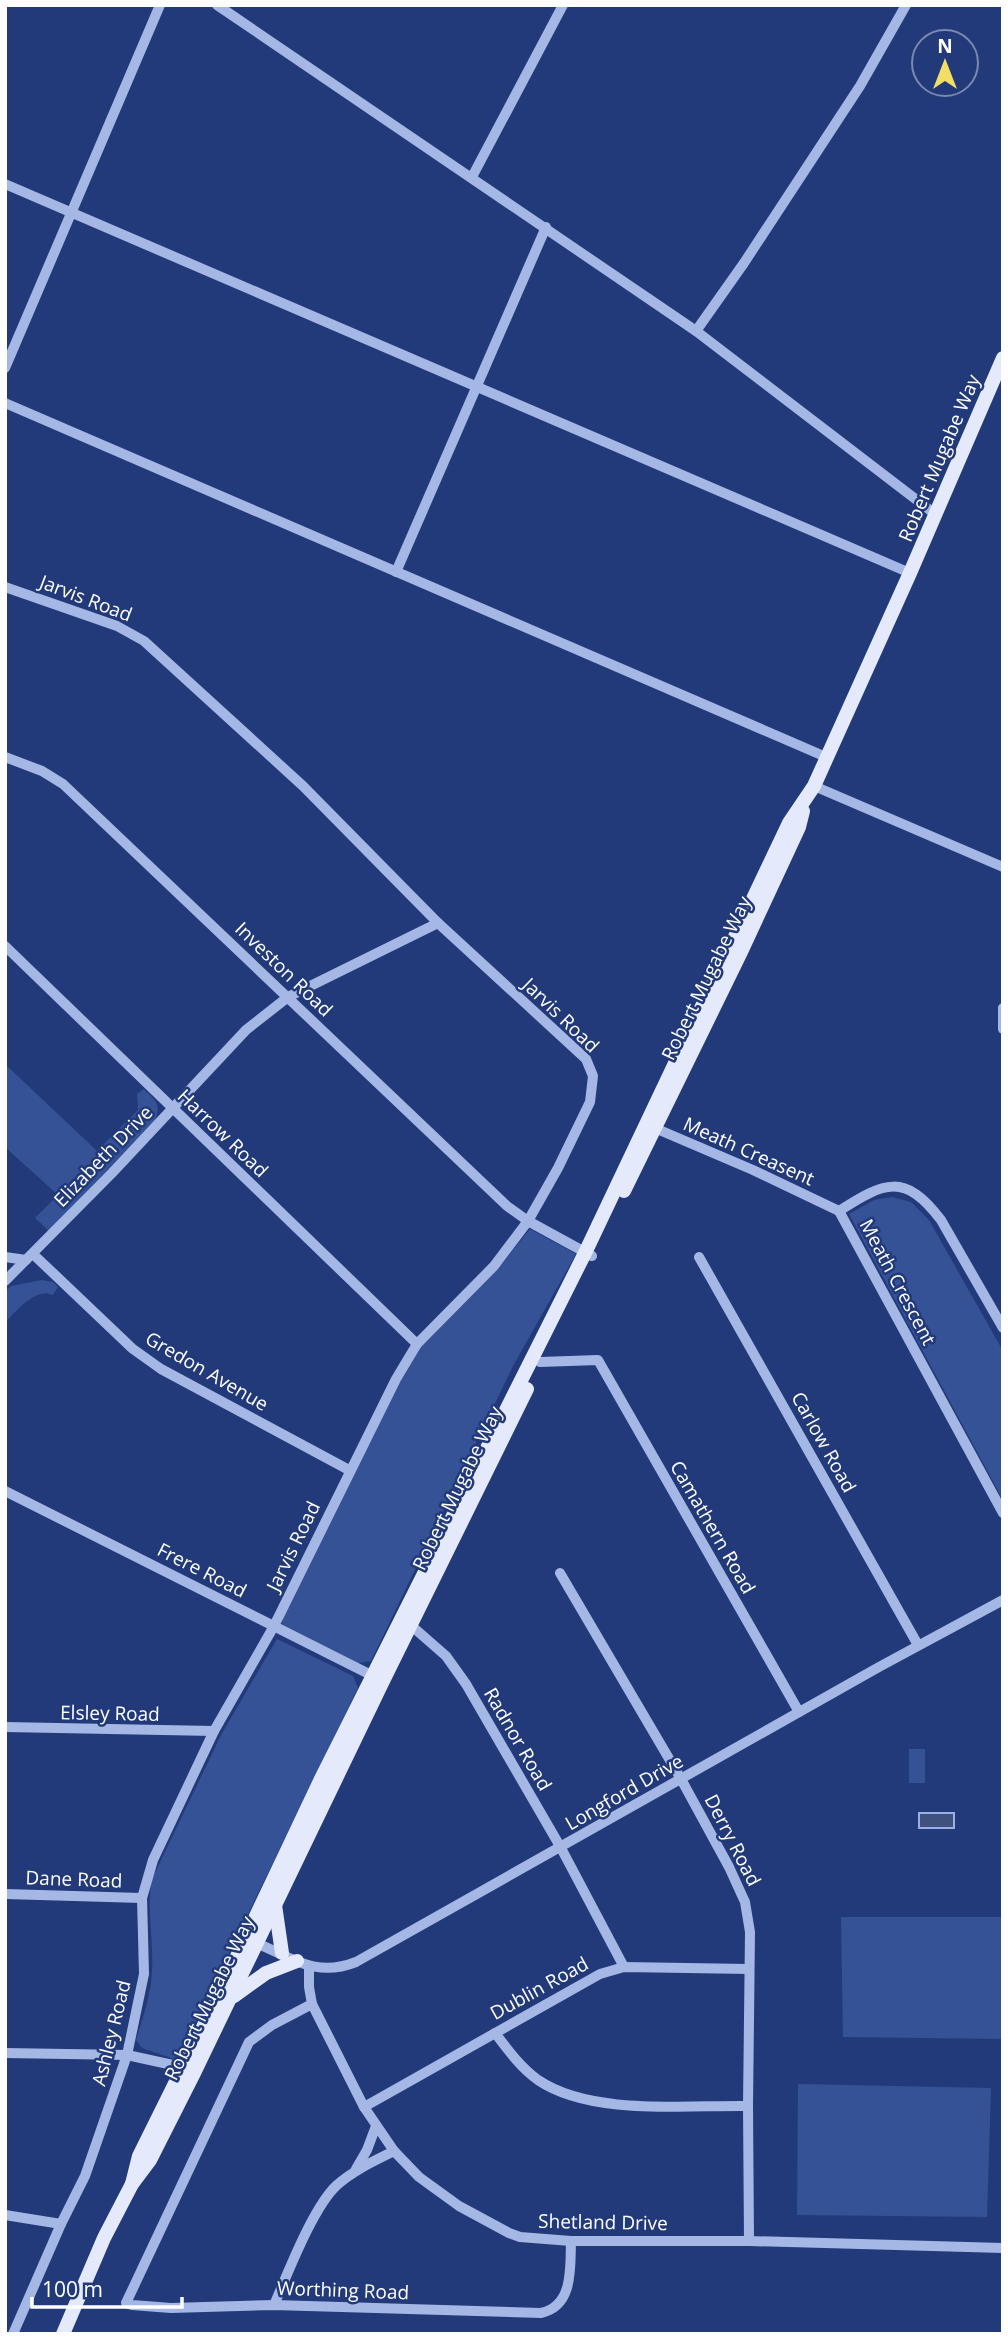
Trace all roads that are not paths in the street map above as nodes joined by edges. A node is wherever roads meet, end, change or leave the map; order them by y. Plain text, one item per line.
1 (160, 5) edge
2 (217, 5) edge
3 (563, 5) edge
4 (906, 5) edge
5 (472, 177) junction
6 (5, 184) edge
7 (71, 213) junction
8 (546, 227) junction
9 (696, 331) junction
10 (1003, 358) edge
11 (5, 368) edge
12 (477, 387) junction
13 (5, 403) edge
14 (935, 514) junction
15 (397, 572) junction
16 (910, 573) junction
17 (5, 587) edge
18 (5, 757) edge
19 (826, 757) junction
20 (814, 786) junction
21 (1003, 866) edge
22 (438, 923) junction
23 (5, 946) edge
24 (288, 997) junction
25 (1003, 1008) edge
26 (1003, 1029) edge
27 (174, 1108) junction
28 (650, 1126) junction
29 (839, 1211) junction
30 (528, 1221) junction
31 (588, 1255) junction
32 (5, 1257) edge
33 (29, 1257) junction
34 (699, 1257) dead end
35 (5, 1281) edge
36 (1003, 1328) edge
37 (417, 1344) junction
38 (540, 1362) junction
39 (349, 1470) junction
40 (5, 1490) edge
41 (1003, 1513) edge
42 (560, 1573) dead end
43 (1003, 1600) edge
44 (406, 1621) junction
45 (274, 1626) junction
46 (918, 1645) junction
47 (377, 1679) junction
48 (799, 1712) junction
49 (5, 1727) edge
50 (214, 1731) junction
51 (681, 1779) junction
52 (561, 1848) junction
53 (5, 1894) edge
54 (142, 1898) junction
55 (269, 1902) junction
56 (256, 1944) junction
57 (282, 1954) junction
58 (303, 1964) junction
59 (231, 1967) junction
60 (624, 1967) junction
61 (749, 1969) junction
62 (231, 1998) junction
63 (312, 2004) junction
64 (495, 2033) junction
65 (5, 2053) edge
66 (127, 2055) junction
67 (182, 2067) junction
68 (748, 2106) junction
69 (364, 2108) junction
70 (376, 2126) junction
71 (394, 2151) junction
72 (354, 2172) junction
73 (132, 2184) junction
74 (5, 2215) edge
75 (61, 2224) junction
76 (571, 2241) junction
77 (749, 2241) junction
78 (1003, 2248) edge
79 (274, 2305) junction
80 (13, 2334) edge
81 (63, 2334) edge

1 - 7 street
2 - 5 street
3 - 5 street
4 - 9 street
5 - 8 street
6 - 7 street
7 - 11 street
7 - 12 street
8 - 9 street
8 - 12 street
9 - 14 street
10 - 14 main road, Robert Mugabe Way
12 - 15 street
12 - 16 street
13 - 15 street
14 - 16 main road, Robert Mugabe Way
15 - 19 street
16 - 19 main road, Robert Mugabe Way
17 - 22 street, Jarvis Road
18 - 24 street, Investon Road
19 - 20 main road, Robert Mugabe Way
20 - 21 street
20 - 28 main road, Robert Mugabe Way
22 - 24 street, Elizabeth Drive
22 - 30 street, Jarvis Road
23 - 27 street, Harrow Road
24 - 27 street, Elizabeth Drive
24 - 30 street, Investon Road
25 - 26 street
27 - 33 street, Elizabeth Drive
27 - 37 street, Harrow Road
28 - 29 street, Meath Creasent
28 - 31 main road, Robert Mugabe Way
29 - 36 street, Meath Crescent
29 - 41 street, Meath Crescent
30 - 31 street, Investon Road
30 - 37 street, Jarvis Road
31 - 38 main road, Robert Mugabe Way
31 - 44 main road, Robert Mugabe Way
32 - 33 street
33 - 35 street, Elizabeth Drive
33 - 39 street, Gredon Avenue
34 - 46 street, Carlow Road
37 - 39 street, Jarvis Road
38 - 44 main road, Robert Mugabe Way
38 - 48 street, Camathern Road
39 - 45 street, Jarvis Road
40 - 45 street, Frere Road
42 - 51 street, Derry Road
43 - 46 street, Longford Drive
44 - 47 main road, Robert Mugabe Way
44 - 52 street, Radnor Road
45 - 47 street, Frere Road
45 - 50 street, Ashley Road
46 - 48 street, Longford Drive
47 - 55 main road, Robert Mugabe Way
48 - 51 street, Longford Drive
49 - 50 street, Elsley Road
50 - 54 street, Ashley Road
51 - 52 street, Longford Drive
51 - 61 street, Derry Road
52 - 58 street, Longford Drive
52 - 60 street, Radnor Road
53 - 54 street, Dane Road
54 - 66 street, Ashley Road
55 - 56 main road, Robert Mugabe Way
55 - 57 main road
55 - 59 main road, Robert Mugabe Way
56 - 57 street, Longford Drive
56 - 59 street
56 - 62 main road, Robert Mugabe Way
57 - 58 street, Longford Drive
58 - 62 main road
58 - 63 street, Shetland Drive
59 - 67 main road, Robert Mugabe Way
60 - 61 street, Dublin Road
60 - 64 street, Dublin Road
61 - 68 street, Derry Road
62 - 73 main road, Robert Mugabe Way
63 - 69 street, Shetland Drive
63 - 79 street, Worthing Road
64 - 68 street
64 - 69 street, Dublin Road
65 - 66 street
66 - 67 street
66 - 75 street, Ashley Road
67 - 73 main road, Robert Mugabe Way
68 - 77 street, Derry Road
69 - 70 street, Shetland Drive
70 - 71 street, Shetland Drive
70 - 72 street
71 - 72 street
71 - 76 street, Shetland Drive
72 - 79 street
73 - 81 main road, Robert Mugabe Way
74 - 75 street
75 - 80 street, Ashley Road
76 - 77 street, Shetland Drive
76 - 79 street, Worthing Road
77 - 78 street, Shetland Drive

